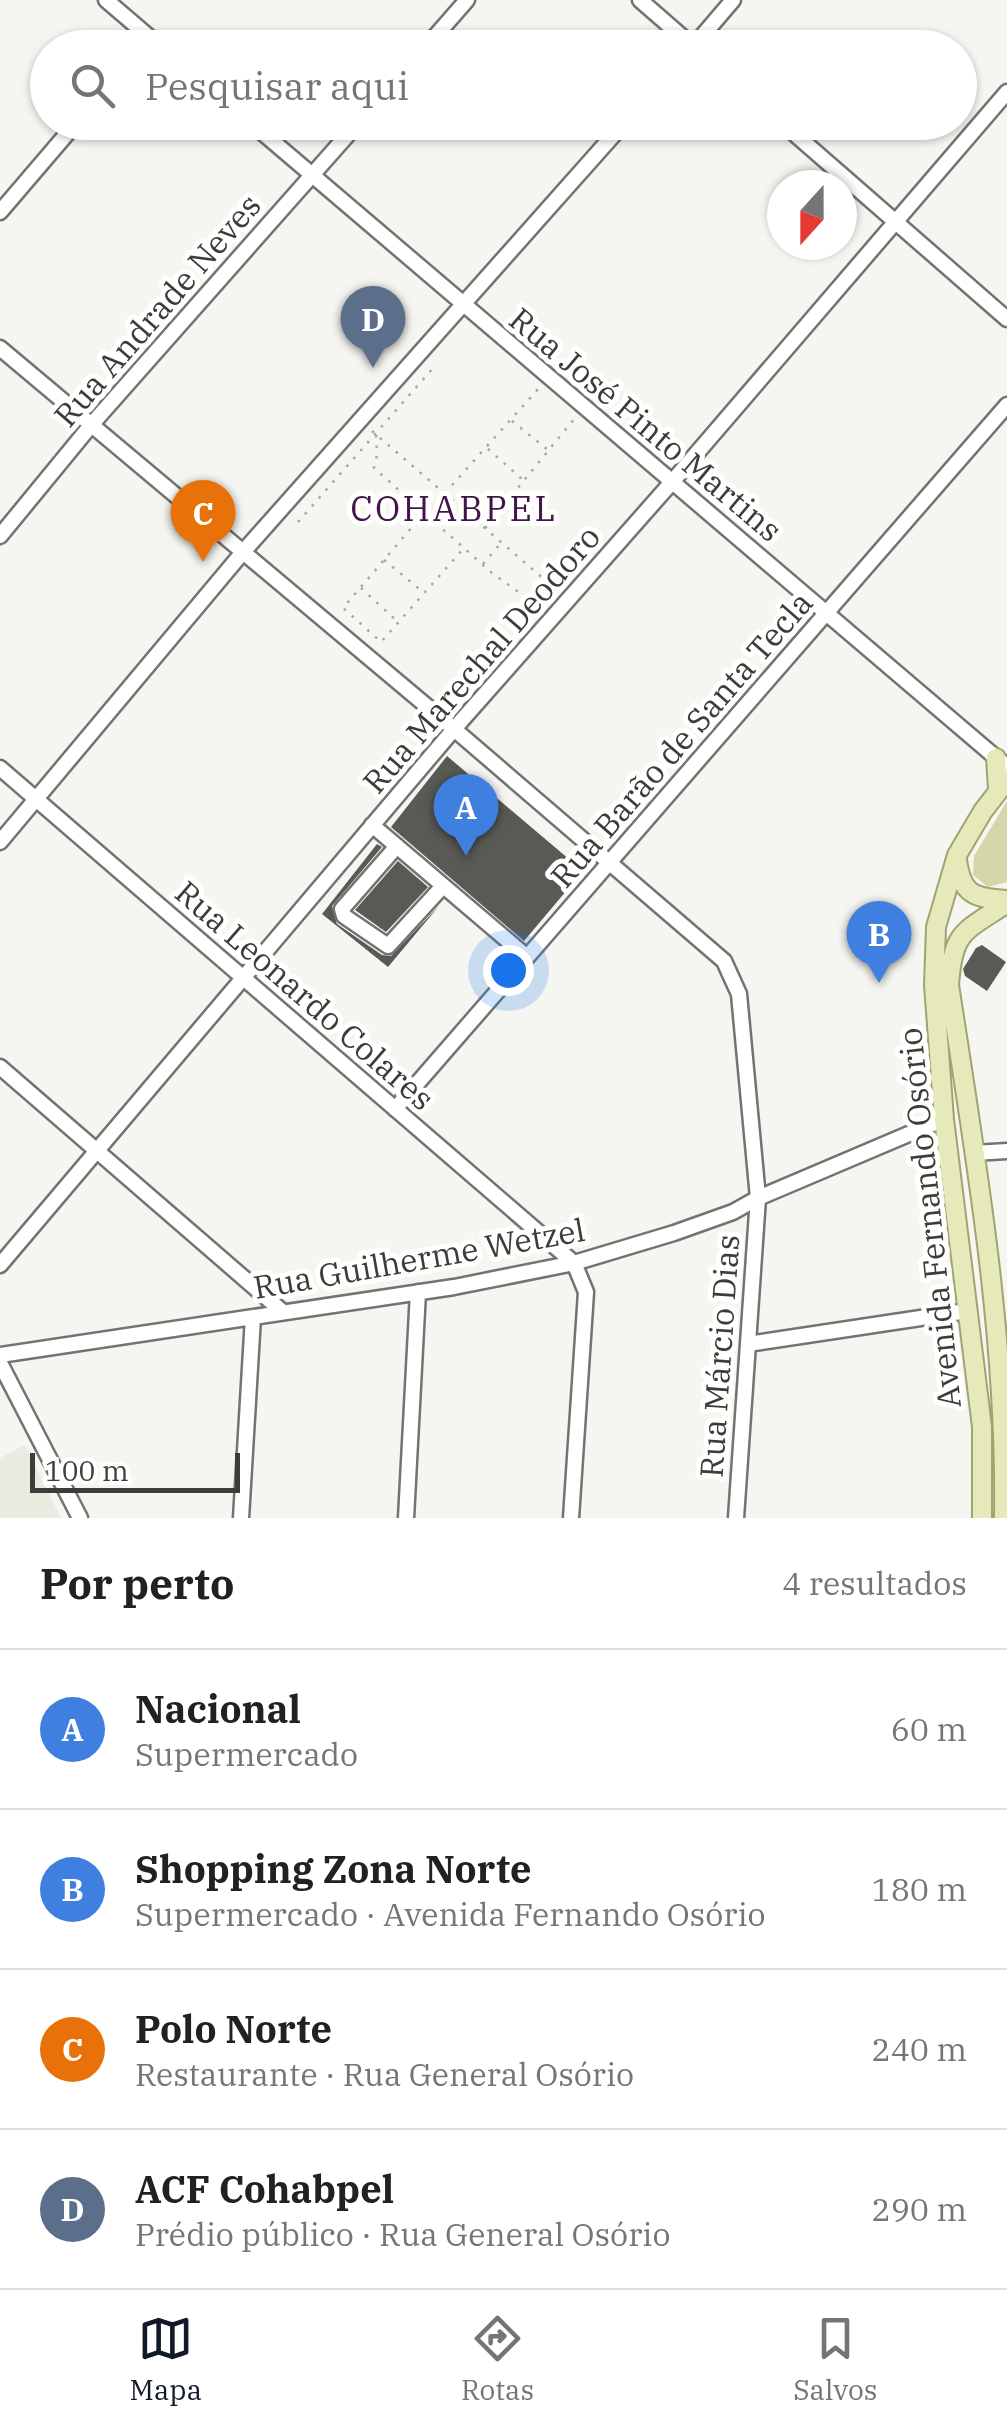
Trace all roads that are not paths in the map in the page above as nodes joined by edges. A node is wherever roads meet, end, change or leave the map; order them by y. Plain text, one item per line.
1 (106, 0) edge
2 (467, 0) edge
3 (640, 0) edge
4 (733, 0) edge
5 (137, 30) edge
6 (441, 30) edge
7 (674, 30) edge
8 (708, 30) edge
9 (1007, 92) edge
10 (977, 127) edge
11 (62, 140) edge
12 (271, 140) edge
13 (343, 140) edge
14 (609, 140) edge
15 (801, 140) edge
16 (966, 140) edge
17 (312, 176) junction
18 (0, 212) edge
19 (896, 223) junction
20 (462, 304) junction
21 (1007, 319) edge
22 (0, 348) edge
23 (1007, 405) edge
24 (92, 424) junction
25 (672, 482) junction
26 (0, 536) edge
27 (244, 552) junction
28 (828, 614) junction
29 (454, 729) junction
30 (1002, 763) edge
31 (0, 768) edge
32 (1002, 788) edge
33 (34, 798) junction
34 (372, 825) junction
35 (0, 842) edge
36 (397, 846) junction
37 (957, 855) junction
38 (610, 861) junction
39 (444, 886) junction
40 (1007, 901) edge
41 (527, 957) junction
42 (242, 977) junction
43 (0, 1067) edge
44 (396, 1109) junction
45 (944, 1119) junction
46 (96, 1150) junction
47 (1007, 1151) edge
48 (974, 1153) junction
49 (758, 1198) junction
50 (574, 1263) junction
51 (0, 1265) edge
52 (999, 1270) edge
53 (418, 1292) junction
54 (967, 1310) junction
55 (284, 1312) junction
56 (253, 1316) junction
57 (748, 1344) junction
58 (0, 1359) edge
59 (80, 1518) edge
60 (241, 1518) edge
61 (406, 1518) edge
62 (571, 1518) edge
63 (736, 1518) edge
64 (982, 1518) edge
65 (1004, 1518) edge

1 - 5 street
2 - 6 street
3 - 7 street
4 - 8 street
9 - 10 street, Rua Marechal Deodoro
11 - 18 street
12 - 17 street, Rua José Pinto Martins
13 - 17 street, Rua Andrade Neves
14 - 20 street
15 - 19 street
16 - 19 street, Rua Marechal Deodoro
17 - 20 street, Rua José Pinto Martins
17 - 24 street, Rua Andrade Neves
19 - 21 street
19 - 25 street, Rua Marechal Deodoro
20 - 25 street, Rua José Pinto Martins
20 - 27 street
22 - 24 street, Rua Márcio Dias
23 - 28 street, Rua Barão de Santa Tecla
24 - 26 street, Rua Andrade Neves
24 - 27 street, Rua Márcio Dias
25 - 28 street, Rua José Pinto Martins
25 - 29 street, Rua Marechal Deodoro
27 - 29 street, Rua Márcio Dias
27 - 33 street
28 - 30 street, Rua José Pinto Martins
28 - 38 street, Rua Barão de Santa Tecla
29 - 34 street, Rua Marechal Deodoro
29 - 38 street, Rua Márcio Dias
30 - 32 main road
31 - 33 street, Rua Leonardo Colares
32 - 37 main road, Avenida Fernando Osório
33 - 35 street
33 - 42 street, Rua Leonardo Colares
34 - 36 street
34 - 42 street, Rua Marechal Deodoro
36 - 39 street
36 - 39 street
37 - 40 main road
37 - 45 main road, Avenida Fernando Osório
38 - 41 street, Rua Barão de Santa Tecla
38 - 49 street, Rua Márcio Dias
39 - 41 street
40 - 48 main road, Avenida Fernando Osório
41 - 44 street, Rua Barão de Santa Tecla
42 - 44 street, Rua Leonardo Colares
42 - 46 street, Rua Marechal Deodoro
43 - 46 street
44 - 50 street, Rua Leonardo Colares
45 - 49 street, Rua Guilherme Wetzel
45 - 54 main road, Avenida Fernando Osório
46 - 51 street, Rua Marechal Deodoro
46 - 55 street
47 - 48 street
48 - 52 main road, Avenida Fernando Osório
49 - 50 street, Rua Guilherme Wetzel
49 - 57 street, Rua Márcio Dias
50 - 53 street, Rua Guilherme Wetzel
50 - 62 street
52 - 65 main road, Avenida Fernando Osório
53 - 55 street, Rua Guilherme Wetzel
53 - 61 street
54 - 57 street
54 - 64 main road, Avenida Fernando Osório
55 - 56 street, Rua Guilherme Wetzel
56 - 58 street, Rua Guilherme Wetzel
56 - 60 street
57 - 63 street, Rua Márcio Dias
58 - 59 street

